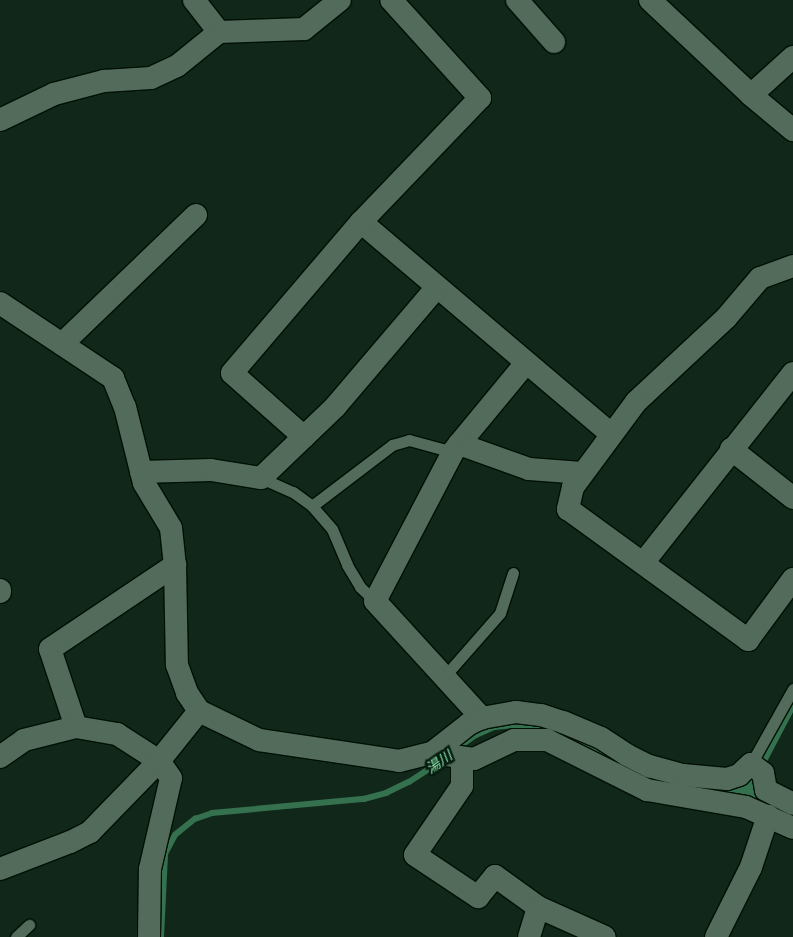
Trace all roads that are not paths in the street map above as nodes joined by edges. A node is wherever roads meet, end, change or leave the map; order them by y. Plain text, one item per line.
1 (194, 0) edge
2 (340, 0) edge
3 (391, 0) edge
4 (517, 0) edge
5 (650, 0) edge
6 (219, 32) junction
7 (554, 42) dead end
8 (793, 57) edge
9 (751, 96) junction
10 (0, 120) edge
11 (793, 130) edge
12 (196, 215) dead end
13 (360, 222) junction
14 (793, 266) edge
15 (437, 286) junction
16 (0, 303) edge
17 (62, 344) junction
18 (526, 362) junction
19 (793, 373) edge
20 (611, 434) junction
21 (304, 437) junction
22 (456, 448) junction
23 (731, 449) junction
24 (141, 472) junction
25 (582, 473) junction
26 (261, 478) junction
27 (793, 498) edge
28 (312, 506) junction
29 (643, 563) junction
30 (175, 565) junction
31 (513, 573) dead end
32 (793, 579) edge
33 (375, 601) junction
34 (444, 677) junction
35 (793, 689) edge
36 (199, 712) junction
37 (482, 718) junction
38 (76, 727) junction
39 (432, 753) junction
40 (0, 757) edge
41 (462, 758) junction
42 (159, 760) junction
43 (751, 764) junction
44 (793, 804) edge
45 (768, 816) junction
46 (793, 828) edge
47 (0, 869) edge
48 (538, 907) junction
49 (28, 925) dead end
50 (16, 937) edge
51 (149, 937) edge
52 (529, 937) edge
53 (605, 937) edge
54 (716, 937) edge

1 - 6 street
2 - 6 street
3 - 13 street
4 - 7 street
5 - 9 street
6 - 10 street
8 - 9 street
9 - 11 street
12 - 17 street
13 - 15 street
13 - 21 street
14 - 20 street
15 - 18 street
15 - 21 street
16 - 17 street
17 - 24 street
18 - 20 street
18 - 22 street
19 - 23 street
20 - 25 street
21 - 26 street
22 - 25 street
22 - 28 lane
22 - 33 street
23 - 27 street
23 - 29 street
24 - 26 street
24 - 30 street
25 - 29 street
26 - 28 lane
28 - 33 lane
29 - 32 street
30 - 36 street
30 - 38 street
31 - 34 lane
33 - 34 street
34 - 37 street
35 - 43 lane
36 - 39 street
36 - 42 street
37 - 39 street
37 - 43 street
38 - 40 street
38 - 42 street
39 - 41 street
41 - 45 street
41 - 48 street
42 - 47 street
42 - 51 street
43 - 44 street
45 - 46 street
45 - 54 street
48 - 52 street
48 - 53 street
49 - 50 lane

